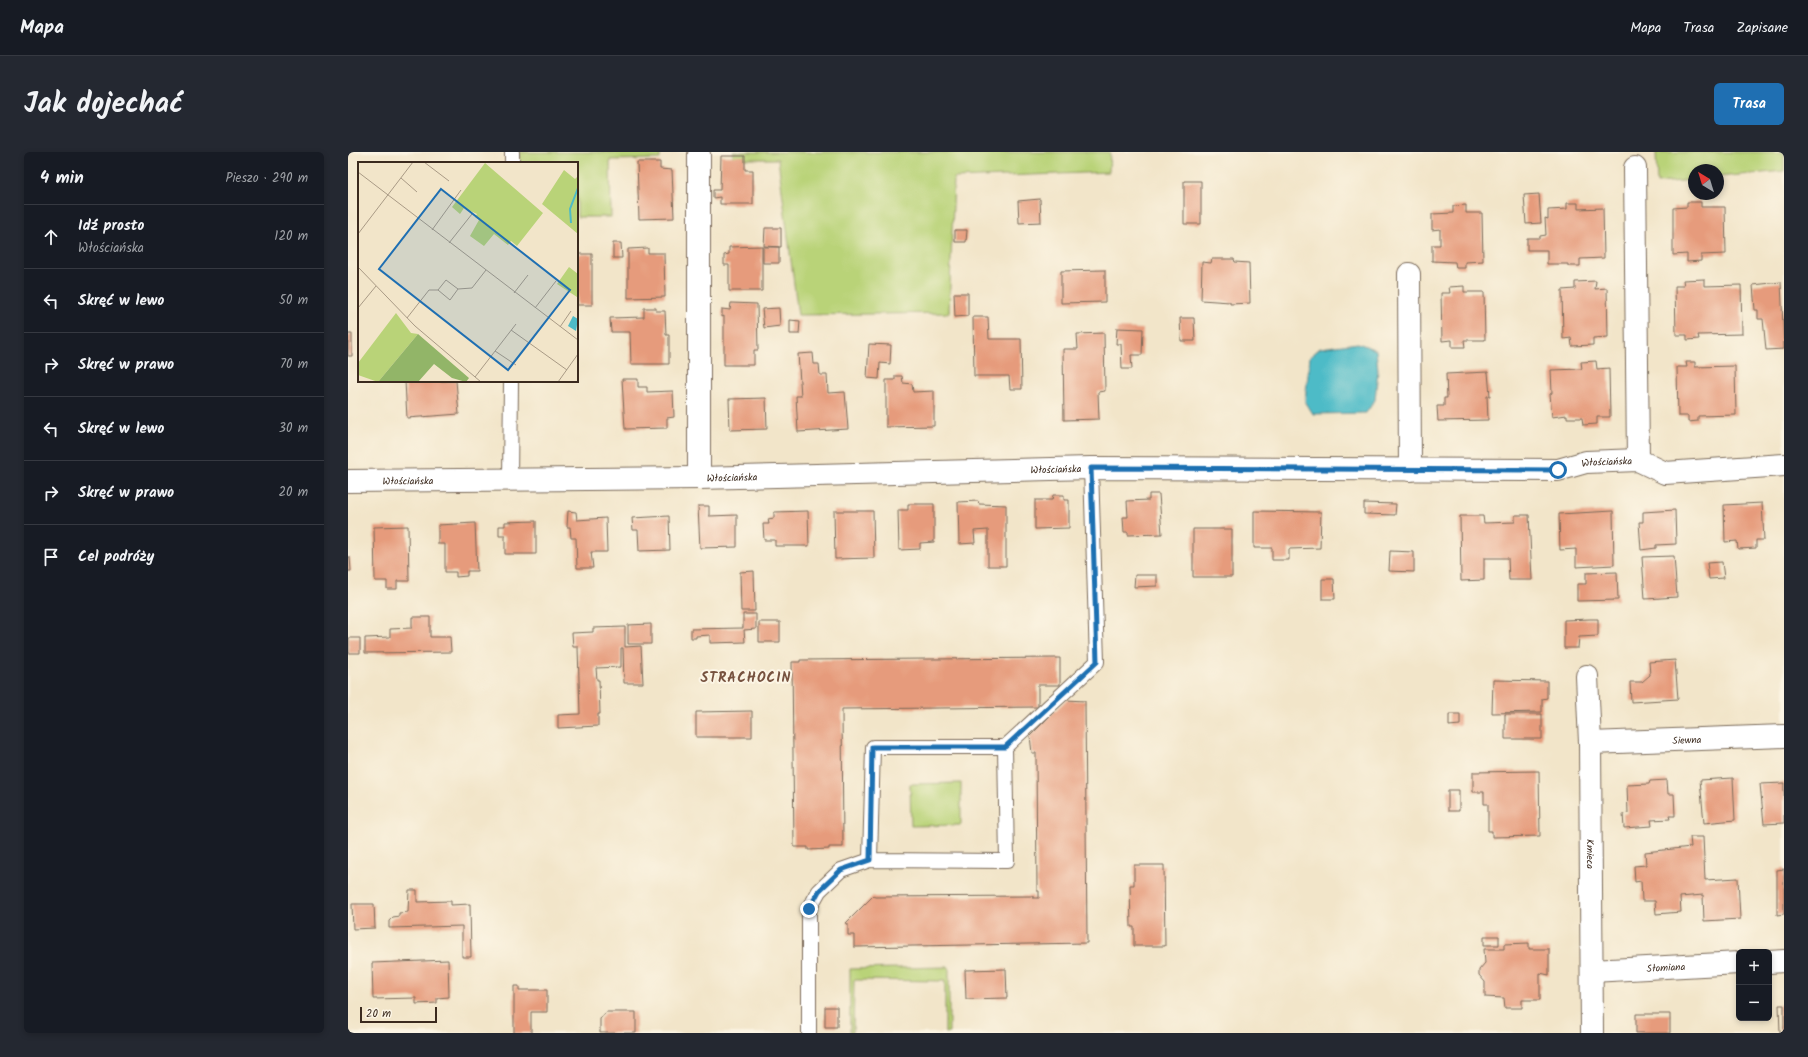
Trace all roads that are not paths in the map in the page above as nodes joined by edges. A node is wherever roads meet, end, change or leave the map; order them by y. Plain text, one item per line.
1 (699, 154) dead end
2 (1634, 168) dead end
3 (1409, 274) dead end
4 (511, 382) edge
5 (1638, 460) junction
6 (1784, 465) edge
7 (1091, 468) junction
8 (1410, 470) junction
9 (699, 478) junction
10 (510, 480) junction
11 (348, 481) edge
12 (1588, 676) dead end
13 (1784, 736) edge
14 (1590, 743) junction
15 (1005, 747) junction
16 (870, 860) junction
17 (1784, 961) edge
18 (1772, 962) edge
19 (1736, 963) edge
20 (1592, 971) junction
21 (808, 1033) edge
22 (1592, 1033) edge

1 - 9 street
2 - 5 street
3 - 8 street
4 - 10 lane
5 - 6 street, Włościańska
5 - 8 street, Włościańska
7 - 8 street, Włościańska
7 - 9 street, Włościańska
7 - 15 lane
9 - 10 street, Włościańska
10 - 11 street, Włościańska
12 - 14 street, Kmieca
13 - 14 street, Siewna
14 - 20 street, Kmieca
15 - 16 lane
15 - 16 lane
16 - 21 lane
17 - 18 street
19 - 20 street, Słomiana
20 - 22 street, Kmieca

